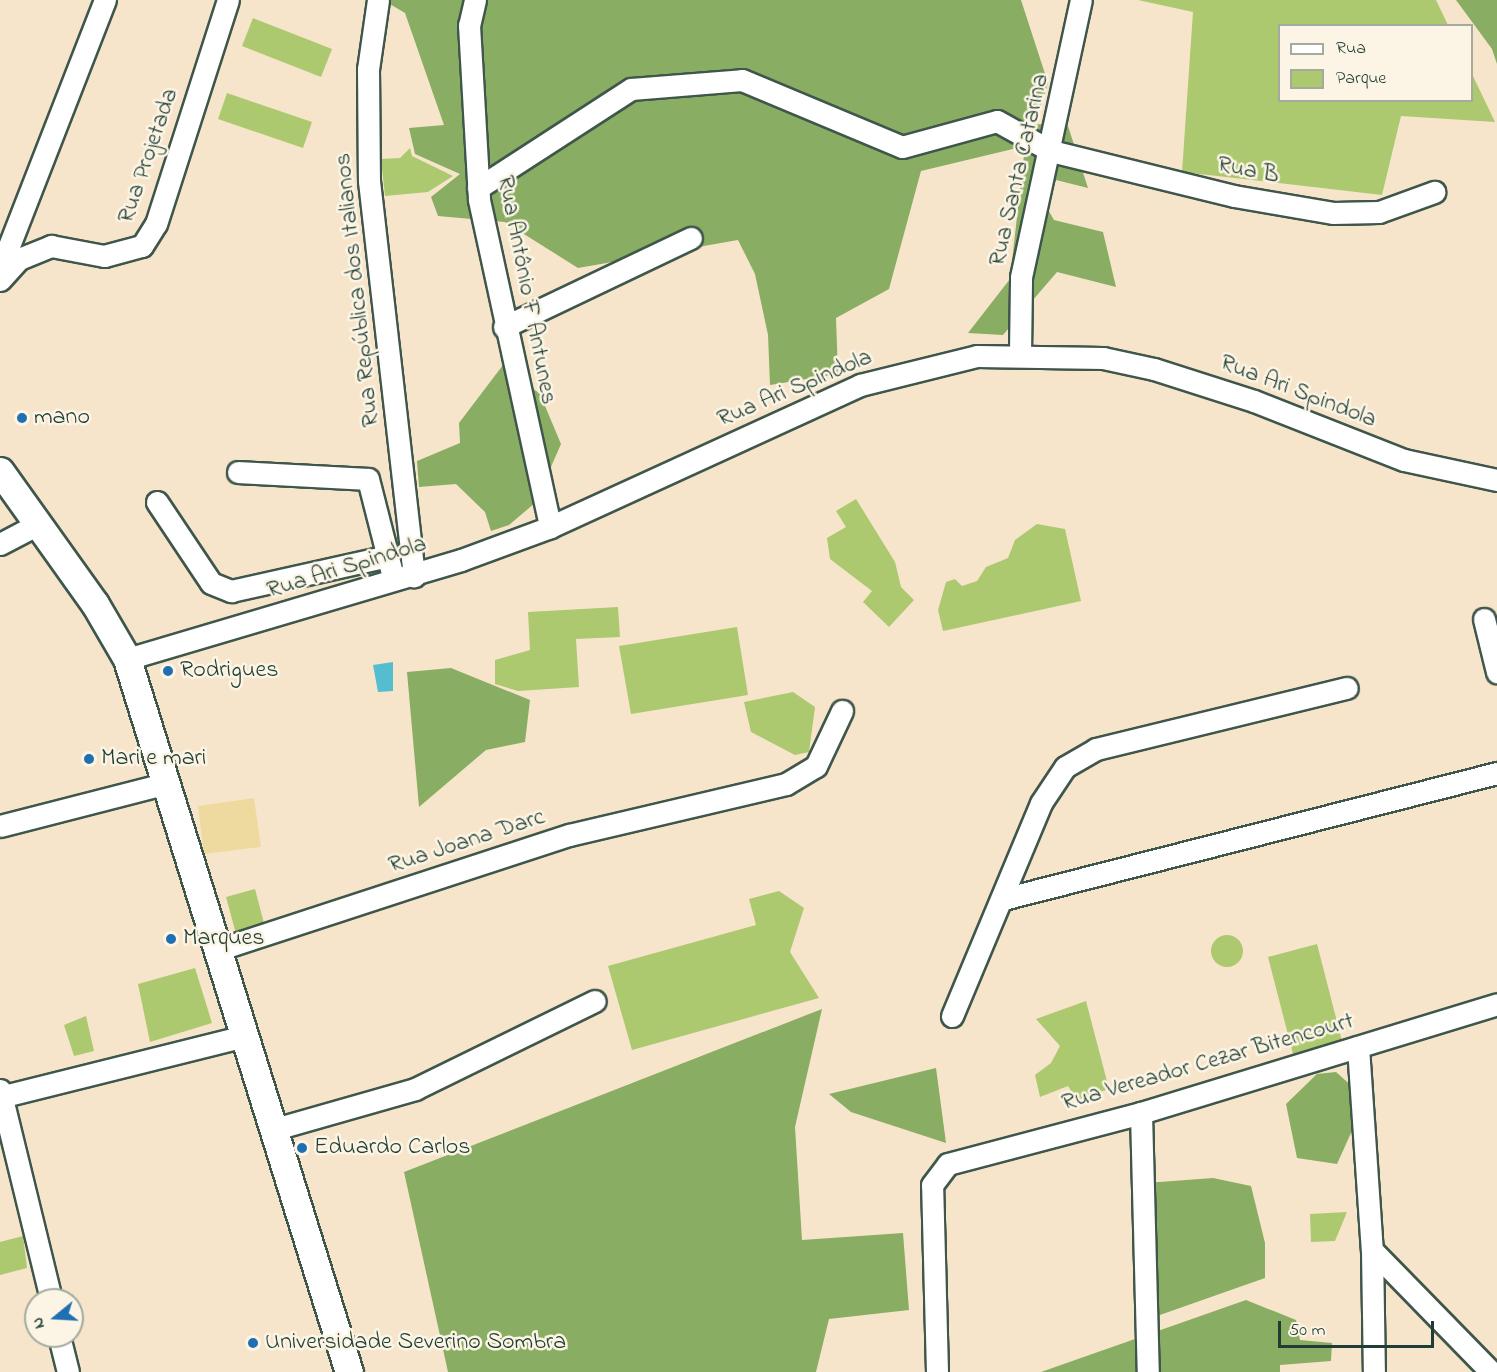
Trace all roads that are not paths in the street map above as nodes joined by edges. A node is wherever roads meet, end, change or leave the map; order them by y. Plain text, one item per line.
1 (105, 0) edge
2 (228, 0) edge
3 (378, 0) edge
4 (475, 0) edge
5 (1081, 0) edge
6 (1052, 151) junction
7 (478, 188) junction
8 (1434, 192) dead end
9 (691, 238) dead end
10 (0, 269) edge
11 (0, 280) edge
12 (504, 327) junction
13 (1020, 353) junction
14 (0, 471) edge
15 (238, 472) dead end
16 (1497, 480) edge
17 (157, 502) dead end
18 (40, 523) junction
19 (550, 527) junction
20 (0, 544) edge
21 (388, 556) junction
22 (404, 579) junction
23 (1484, 619) dead end
24 (128, 659) junction
25 (1497, 672) edge
26 (1347, 688) dead end
27 (842, 711) dead end
28 (1497, 773) edge
29 (167, 783) junction
30 (0, 826) edge
31 (1003, 898) junction
32 (217, 950) junction
33 (595, 1001) dead end
34 (1497, 1004) edge
35 (952, 1016) dead end
36 (245, 1036) junction
37 (1358, 1047) junction
38 (0, 1094) edge
39 (1141, 1113) junction
40 (275, 1129) junction
41 (1372, 1250) junction
42 (48, 1288) edge
43 (62, 1348) edge
44 (68, 1372) edge
45 (349, 1372) edge
46 (937, 1372) edge
47 (1148, 1372) edge
48 (1374, 1372) edge
49 (1491, 1372) edge

1 - 10 street
2 - 11 street, Rua Projetada
3 - 22 street, Rua República dos Italianos
4 - 7 street, Rua Antônio F Antunes
5 - 6 street, Rua Santa Catarina
6 - 7 street, Rua B
6 - 8 street, Rua B
6 - 13 street, Rua Santa Catarina
7 - 12 street, Rua Antônio F Antunes
9 - 12 street
12 - 19 street, Rua Antônio F Antunes
13 - 16 street, Rua Ari Spindola
13 - 19 street, Rua Ari Spindola
14 - 18 main road
15 - 21 street
17 - 21 street
18 - 20 street
18 - 24 main road
19 - 22 street, Rua Ari Spindola
21 - 22 street
22 - 24 street, Rua Ari Spindola
23 - 25 street
24 - 29 main road
26 - 31 street
27 - 32 street, Rua Joana Darc
28 - 31 street
29 - 30 street
29 - 32 main road
31 - 35 street
32 - 36 main road
33 - 40 street
34 - 37 street, Rua Vereador Cezar Bitencourt
36 - 38 street
36 - 40 main road
37 - 39 street, Rua Vereador Cezar Bitencourt
37 - 41 street
38 - 42 street
39 - 46 street, Rua Vereador Cezar Bitencourt
39 - 47 street
40 - 45 main road
41 - 48 street
41 - 49 street
43 - 44 street

